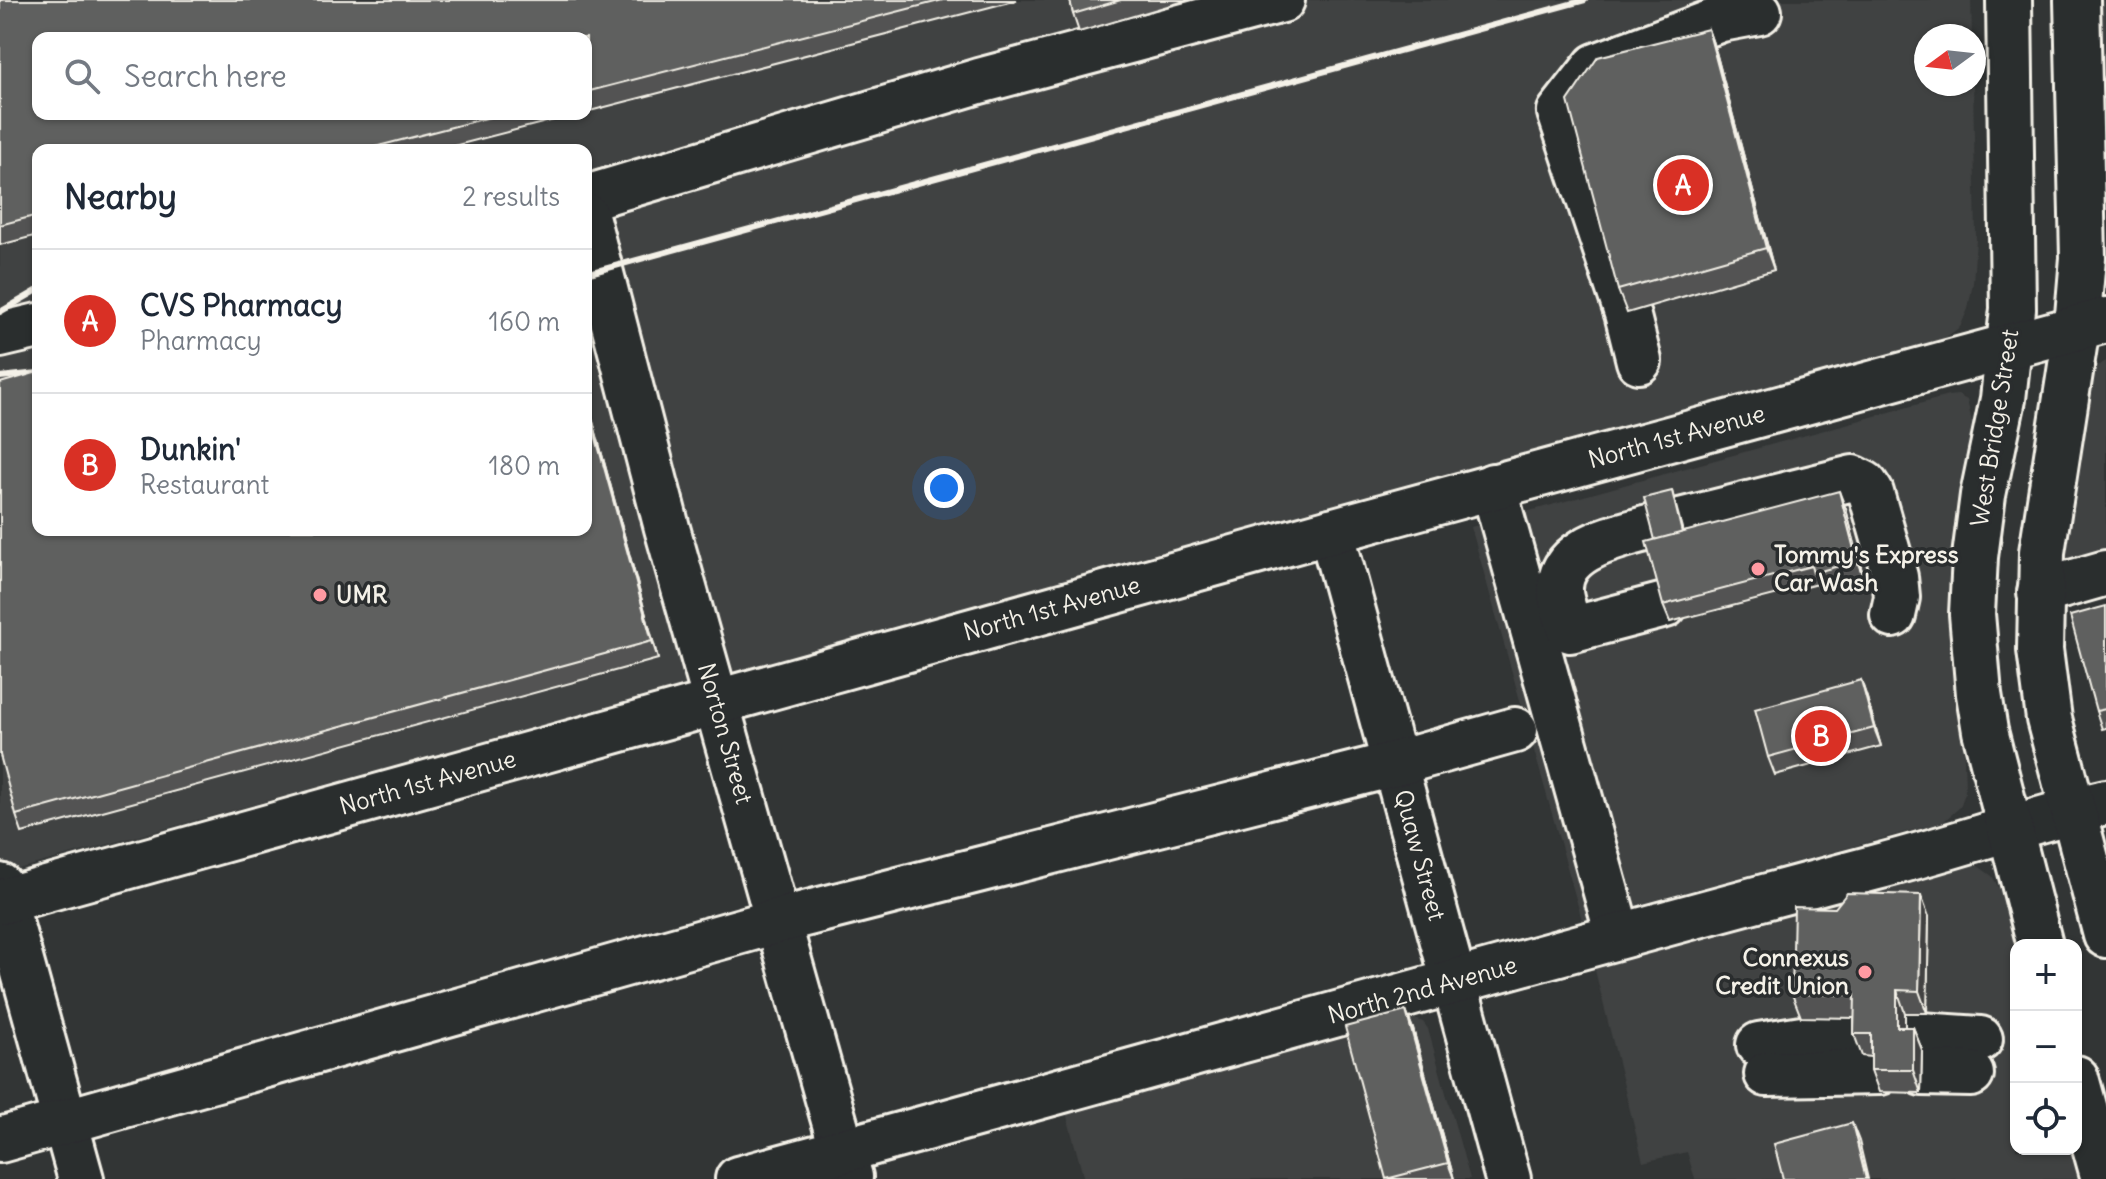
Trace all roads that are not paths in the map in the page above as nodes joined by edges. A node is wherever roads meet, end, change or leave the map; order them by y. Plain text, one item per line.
1 (1282, 0) edge
2 (2009, 0) edge
3 (2077, 0) edge
4 (1759, 12) dead end
5 (592, 196) edge
6 (592, 241) edge
7 (2091, 323) edge
8 (32, 327) edge
9 (0, 335) edge
10 (2009, 347) junction
11 (1639, 361) dead end
12 (1493, 486) junction
13 (1331, 531) junction
14 (1858, 556) edge
15 (2106, 573) edge
16 (2040, 592) junction
17 (1665, 605) edge
18 (716, 702) junction
19 (1515, 730) dead end
20 (1394, 764) junction
21 (2090, 806) edge
22 (2008, 827) junction
23 (1, 896) edge
24 (777, 921) junction
25 (1618, 935) junction
26 (2106, 935) edge
27 (2038, 939) edge
28 (1454, 981) junction
29 (1976, 1056) dead end
30 (1763, 1060) dead end
31 (2077, 1083) edge
32 (65, 1121) junction
33 (0, 1140) edge
34 (847, 1165) edge
35 (81, 1179) edge
36 (738, 1179) edge
37 (1508, 1179) edge
38 (2104, 1179) edge

1 - 5 main road
2 - 10 main road, West Bridge Street
3 - 7 main road
4 - 11 main road
6 - 18 main road, Norton Street
7 - 10 main road, North 1st Avenue
7 - 16 main road
8 - 9 main road
10 - 12 main road, North 1st Avenue
10 - 22 main road, West Bridge Street
12 - 13 main road, North 1st Avenue
12 - 25 main road
13 - 18 main road, North 1st Avenue
13 - 20 main road, Quaw Street
14 - 17 main road
15 - 16 main road
16 - 21 main road
18 - 23 main road, North 1st Avenue
18 - 24 main road, Norton Street
19 - 20 main road
20 - 24 main road
20 - 28 main road, Quaw Street
21 - 22 main road, North 2nd Avenue
21 - 26 main road
22 - 25 main road, North 2nd Avenue
22 - 27 main road, West Bridge Street
23 - 32 main road
24 - 32 main road
24 - 34 main road, Norton Street
25 - 28 main road, North 2nd Avenue
28 - 34 main road, North 2nd Avenue
28 - 37 main road, Quaw Street
29 - 30 main road
31 - 38 main road
32 - 33 main road
32 - 35 main road
34 - 36 main road, North 2nd Avenue

